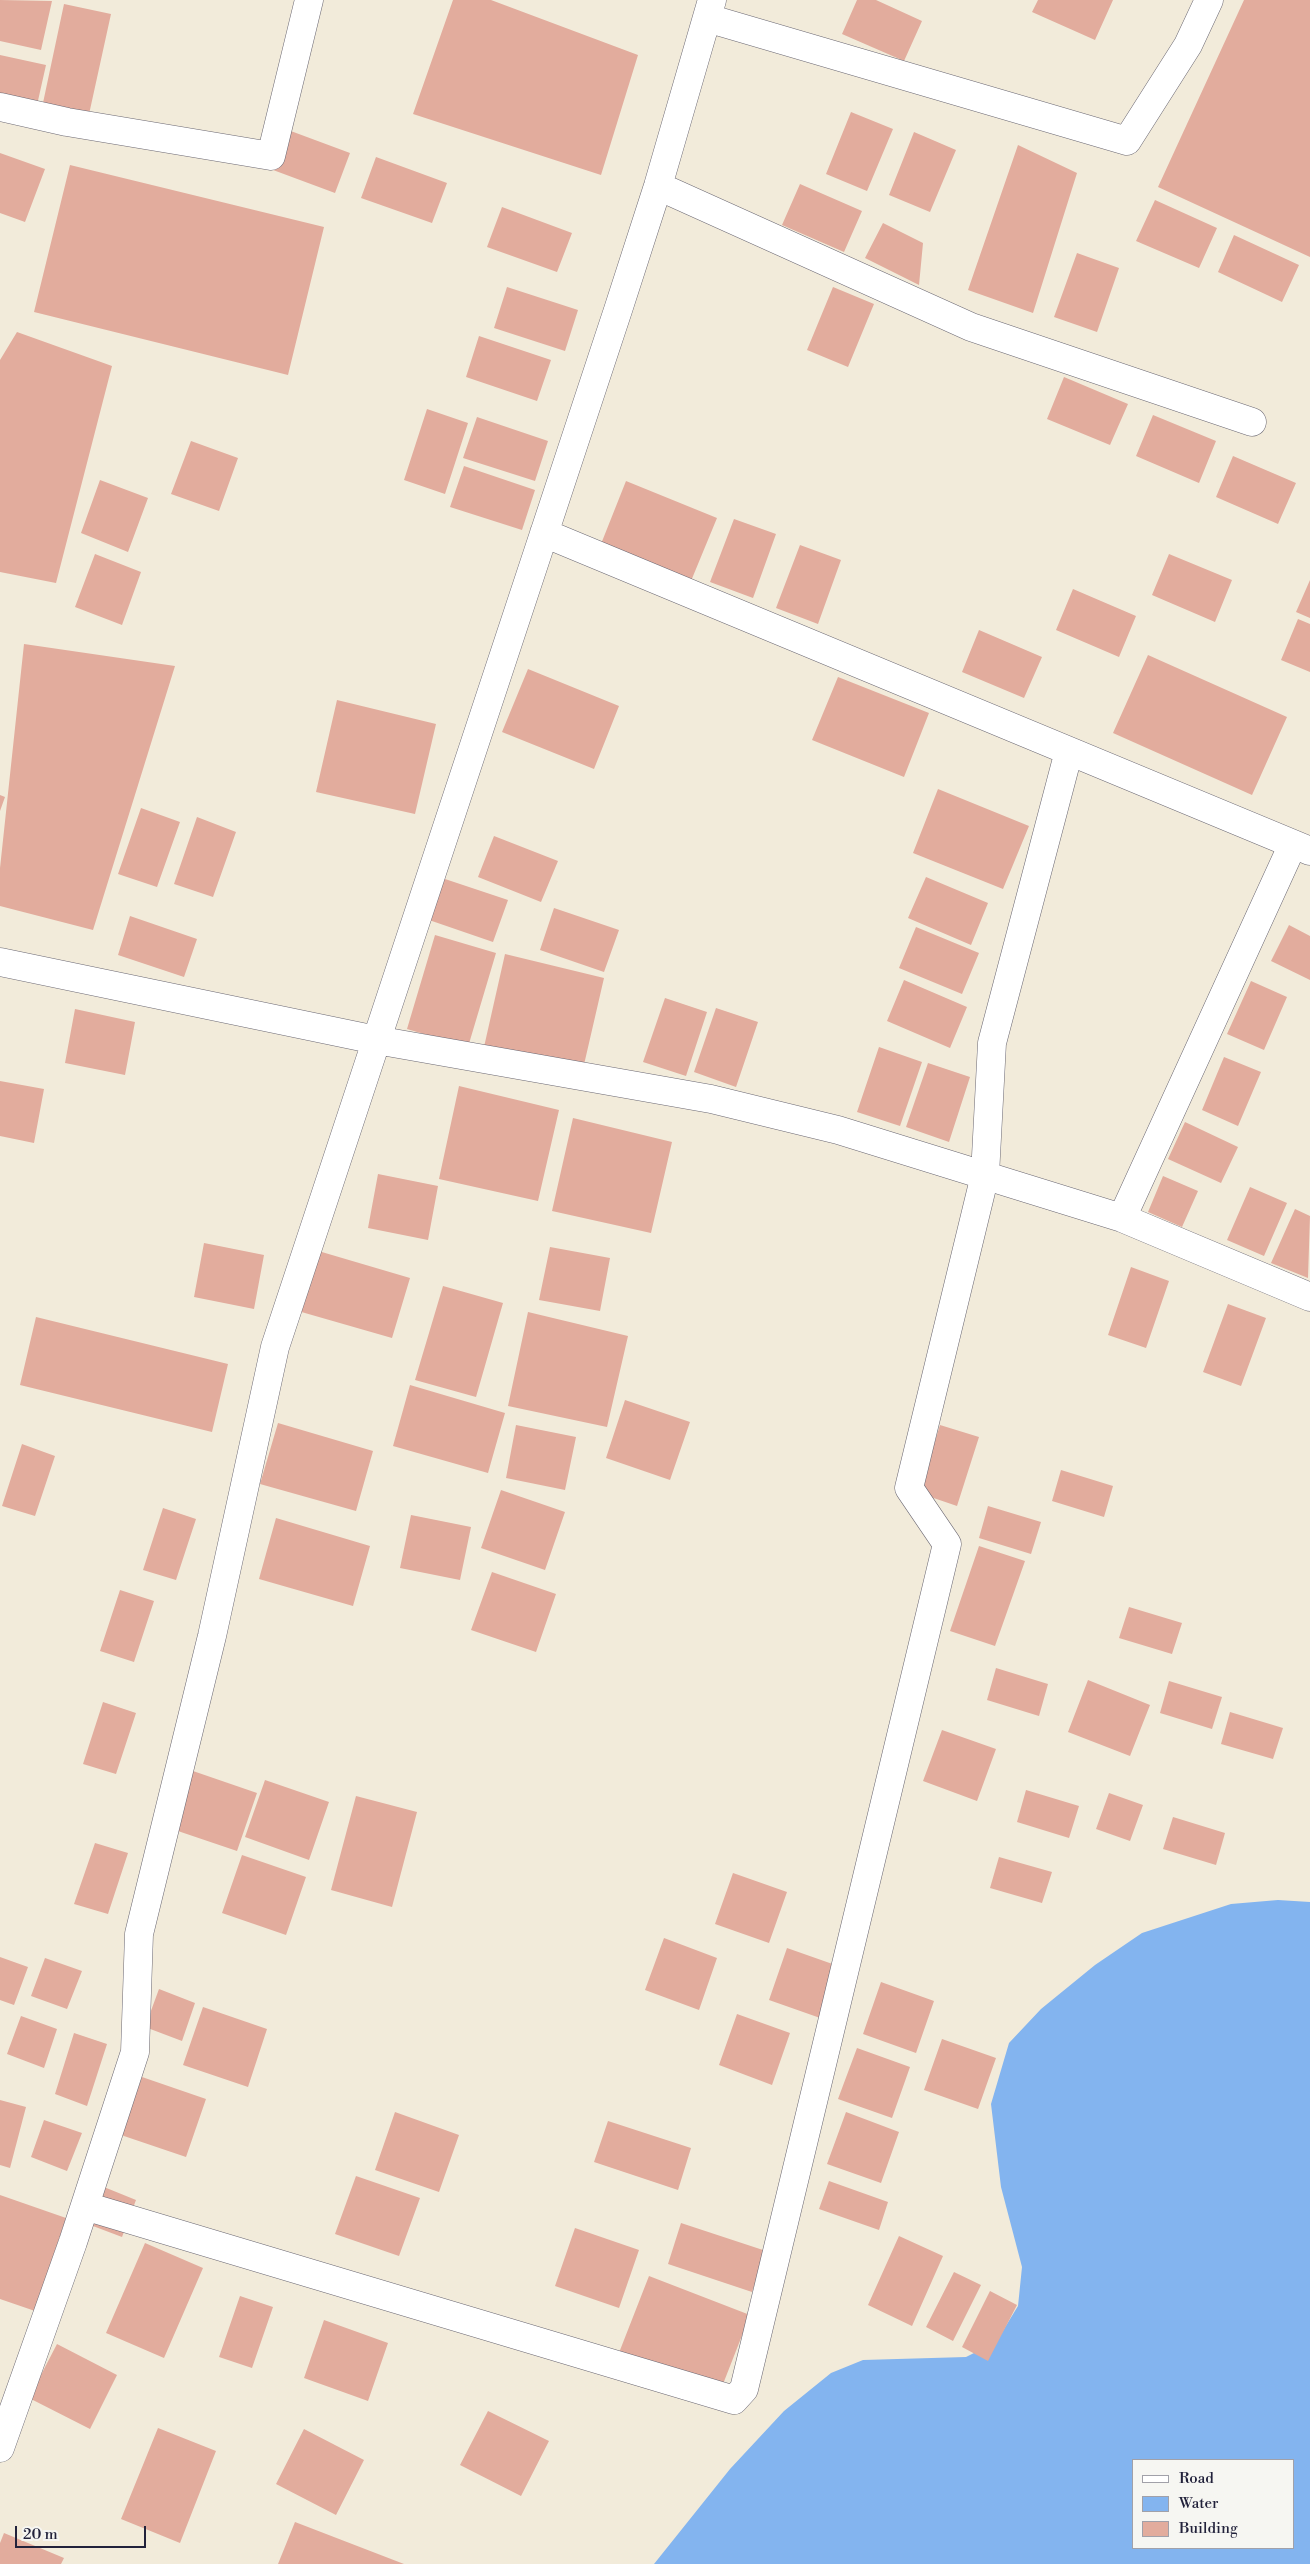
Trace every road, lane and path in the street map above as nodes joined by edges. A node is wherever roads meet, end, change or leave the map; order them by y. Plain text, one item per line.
1 (309, 0) edge
2 (1209, 0) edge
3 (710, 9) edge
4 (0, 107) edge
5 (658, 186) junction
6 (1252, 422) dead end
7 (544, 533) junction
8 (1069, 751) junction
9 (1302, 847) edge
10 (0, 962) edge
11 (376, 1040) junction
12 (986, 1176) junction
13 (1122, 1218) junction
14 (1310, 1296) edge
15 (85, 2206) junction
16 (0, 2448) edge

1 - 4 street
2 - 3 street
3 - 5 street
5 - 6 street
5 - 7 street
7 - 8 street
7 - 11 street
8 - 9 street
8 - 12 street
9 - 13 street
10 - 11 street
11 - 12 street
11 - 15 street
12 - 13 street
12 - 15 street
13 - 14 street
15 - 16 street

